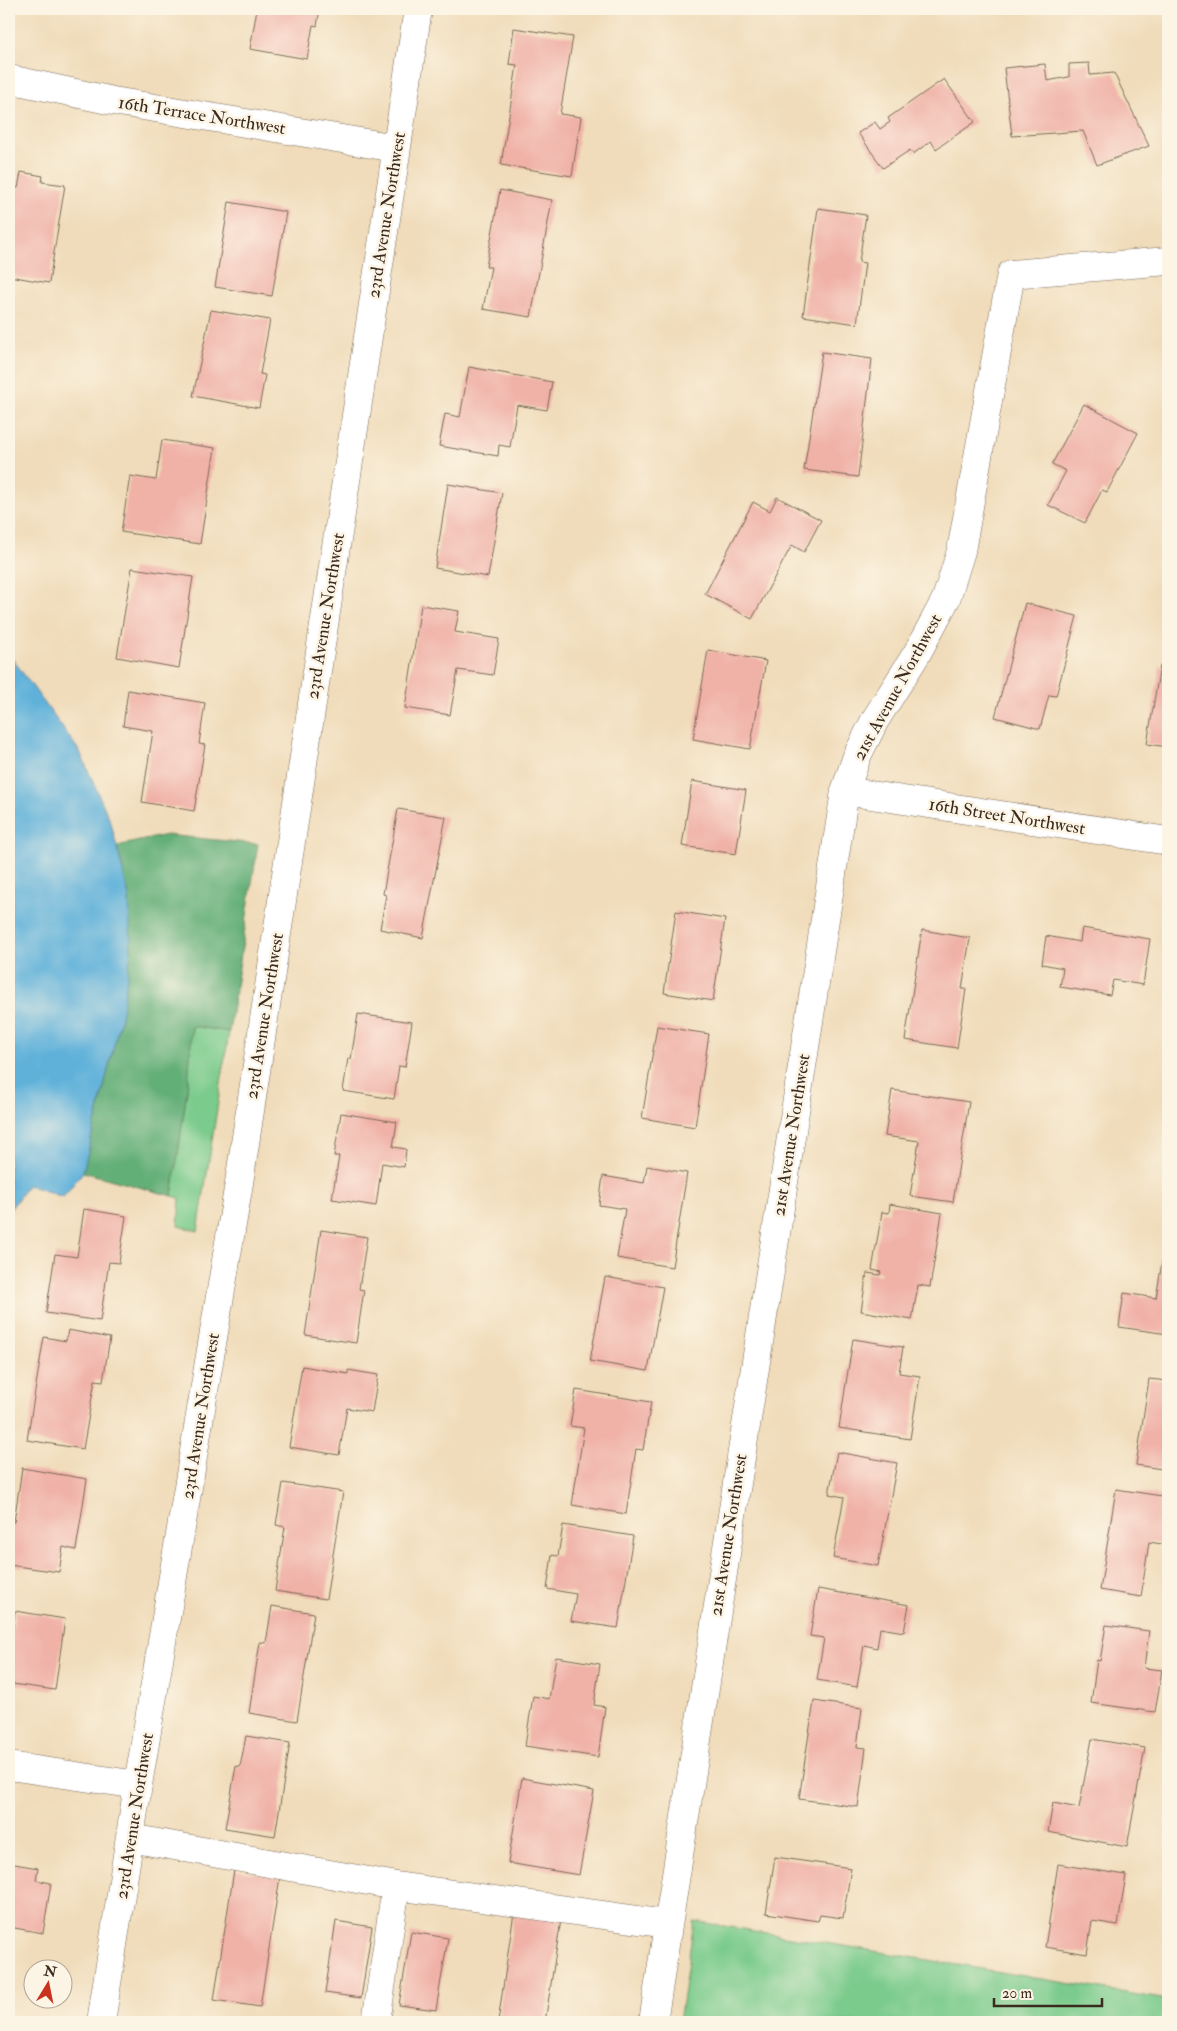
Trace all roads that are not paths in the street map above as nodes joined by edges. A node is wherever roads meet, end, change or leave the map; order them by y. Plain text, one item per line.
1 (418, 9) edge
2 (9, 79) edge
3 (396, 148) junction
4 (1168, 261) edge
5 (845, 791) junction
6 (1168, 841) edge
7 (9, 1766) edge
8 (138, 1785) junction
9 (130, 1838) junction
10 (396, 1886) junction
11 (667, 1924) junction
12 (101, 2022) edge
13 (376, 2022) edge
14 (653, 2022) edge

1 - 3 street, 23rd Avenue Northwest
2 - 3 street, 16th Terrace Northwest
3 - 8 street, 23rd Avenue Northwest
4 - 5 street, 21st Avenue Northwest
5 - 6 street, 16th Street Northwest
5 - 11 street, 21st Avenue Northwest
7 - 8 street
8 - 9 street, 23rd Avenue Northwest
9 - 10 street
9 - 12 street, 23rd Avenue Northwest
10 - 11 street
10 - 13 street
11 - 14 street, 21st Avenue Northwest

